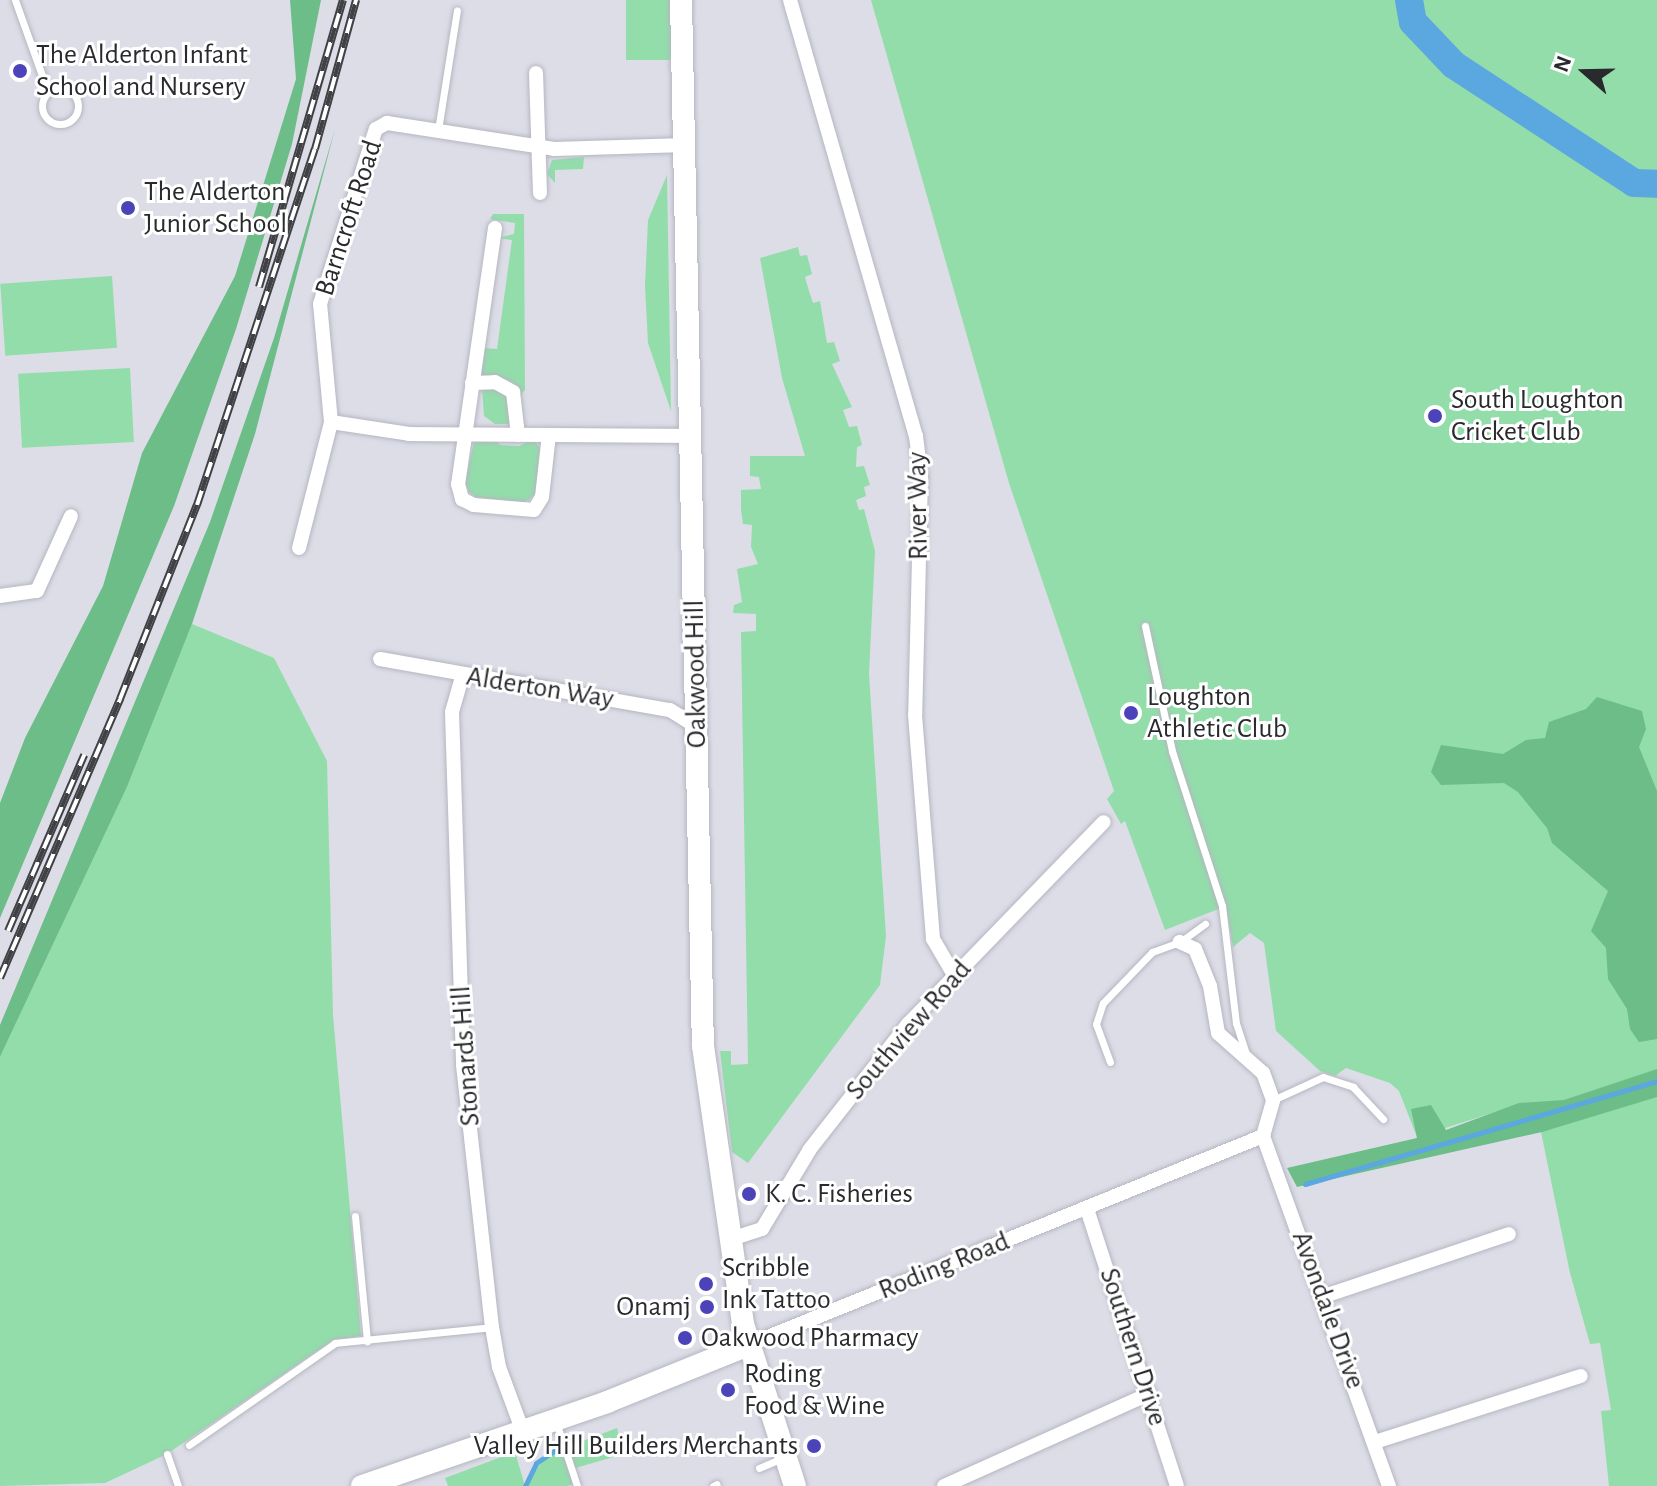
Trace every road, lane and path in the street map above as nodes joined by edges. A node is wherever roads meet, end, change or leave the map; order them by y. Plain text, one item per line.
1 (15, 0) edge
2 (681, 0) edge
3 (790, 0) edge
4 (457, 10) dead end
5 (536, 73) dead end
6 (48, 92) junction
7 (438, 130) junction
8 (539, 145) junction
9 (686, 145) junction
10 (540, 193) dead end
11 (495, 228) dead end
12 (472, 383) junction
13 (331, 422) junction
14 (466, 434) junction
15 (518, 435) junction
16 (549, 435) junction
17 (691, 436) junction
18 (71, 516) dead end
19 (299, 548) dead end
20 (0, 596) edge
21 (1145, 626) dead end
22 (380, 659) dead end
23 (462, 677) junction
24 (697, 727) junction
25 (1104, 822) dead end
26 (1205, 924) dead end
27 (1180, 942) junction
28 (954, 975) junction
29 (1110, 1062) dead end
30 (1249, 1063) junction
31 (1273, 1100) junction
32 (1383, 1119) dead end
33 (1263, 1136) junction
34 (1087, 1209) junction
35 (355, 1216) dead end
36 (1509, 1234) dead end
37 (728, 1240) junction
38 (1325, 1296) junction
39 (492, 1327) junction
40 (367, 1341) junction
41 (748, 1345) junction
42 (1581, 1376) dead end
43 (1149, 1394) junction
44 (555, 1420) junction
45 (523, 1432) junction
46 (1375, 1442) junction
47 (189, 1445) dead end
48 (167, 1454) dead end
49 (785, 1457) junction
50 (759, 1468) dead end
51 (178, 1486) edge
52 (362, 1486) edge
53 (577, 1486) edge
54 (795, 1486) edge
55 (944, 1486) edge
56 (1177, 1486) edge
57 (1389, 1486) edge

1 - 6 lane
2 - 9 street, Oakwood Hill
3 - 28 street, River Way
4 - 7 lane
5 - 8 street
6 - 6 lane
7 - 8 street, Barncroft Road
7 - 13 street, Barncroft Road
8 - 9 street, Barncroft Road
8 - 10 street
9 - 17 street, Oakwood Hill
11 - 12 street
12 - 14 street
12 - 15 street
13 - 14 street
13 - 19 street
14 - 15 street
14 - 16 street
15 - 16 street
16 - 17 street
17 - 24 street, Oakwood Hill
18 - 20 street
21 - 30 lane
22 - 23 street, Alderton Way
23 - 24 street, Alderton Way
23 - 39 street, Stonards Hill
24 - 37 street, Oakwood Hill
25 - 28 street, Southview Road
26 - 27 lane
27 - 29 lane
27 - 30 street
28 - 37 street, Southview Road
30 - 31 street
31 - 32 lane
31 - 33 street
33 - 34 street, Roding Road
33 - 38 street, Avondale Drive
34 - 41 street, Roding Road
34 - 43 street, Southern Drive
35 - 40 lane
36 - 38 street
37 - 41 street, Oakwood Hill
38 - 46 street, Avondale Drive
39 - 40 lane
39 - 45 street, Stonards Hill
40 - 47 lane
41 - 44 street, Roding Road
41 - 49 street, Oakwood Hill
42 - 46 street
43 - 55 street
43 - 56 street, Southern Drive
44 - 45 street, Roding Road
44 - 53 lane
45 - 52 street, Roding Road
46 - 57 street, Avondale Drive
48 - 51 lane
49 - 50 lane
49 - 54 street, Oakwood Hill

